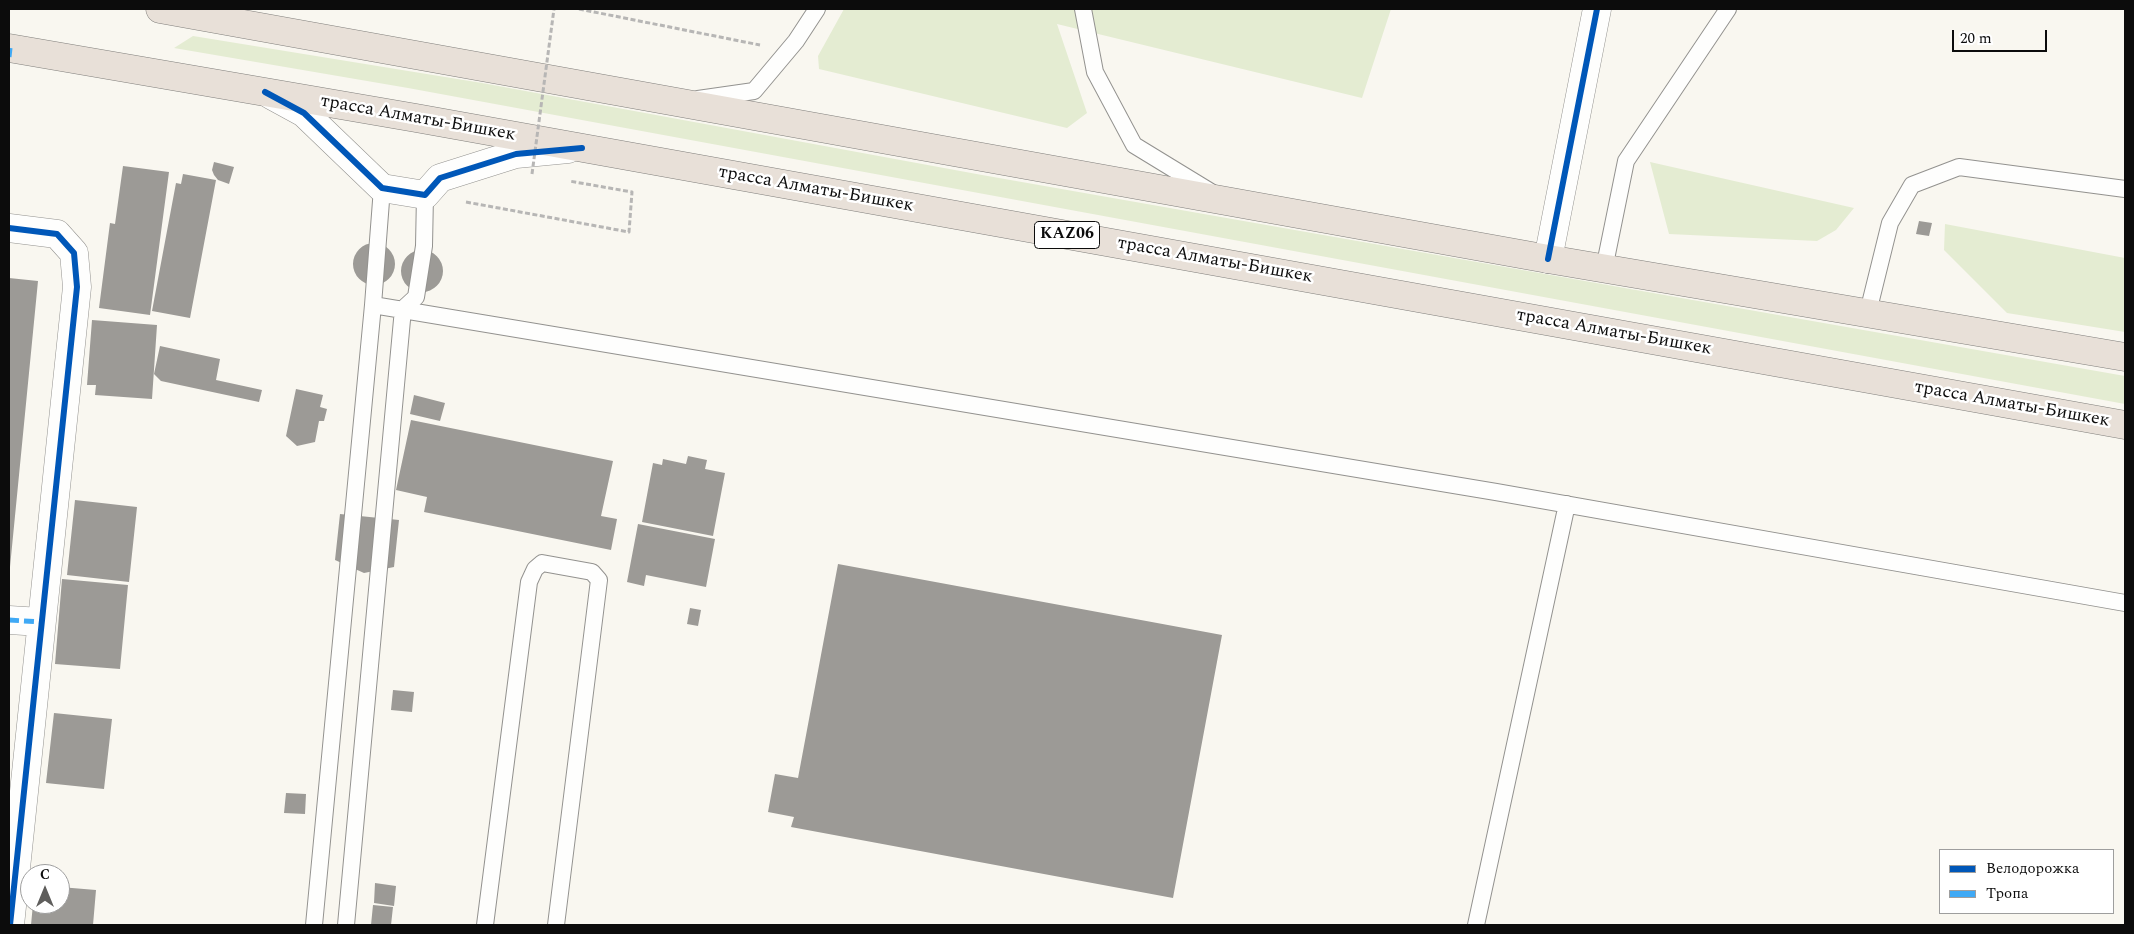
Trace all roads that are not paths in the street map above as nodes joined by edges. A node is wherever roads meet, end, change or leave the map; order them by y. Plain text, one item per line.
1 (160, 9) edge
2 (817, 9) edge
3 (1083, 9) edge
4 (1597, 9) edge
5 (1728, 9) edge
6 (9, 51) edge
7 (265, 92) junction
8 (680, 102) junction
9 (582, 148) junction
10 (382, 188) junction
11 (2125, 189) edge
12 (425, 195) junction
13 (1225, 202) junction
14 (9, 228) edge
15 (1548, 259) junction
16 (1604, 269) junction
17 (373, 304) junction
18 (403, 309) junction
19 (1868, 312) junction
20 (2125, 357) edge
21 (2125, 425) edge
22 (1567, 504) junction
23 (2125, 603) edge
24 (9, 620) edge
25 (41, 622) junction
26 (10, 925) edge
27 (314, 925) edge
28 (346, 925) edge
29 (485, 925) edge
30 (556, 925) edge
31 (1476, 925) edge

1 - 8 highway
2 - 8 lane
3 - 13 lane
4 - 15 street
5 - 16 lane
6 - 7 highway, трасса Алматы-Бишкек / KАZ06
7 - 9 highway, трасса Алматы-Бишкек / KАZ06
7 - 10 street
8 - 13 highway
9 - 12 street
9 - 21 highway, трасса Алматы-Бишкек / KАZ06
10 - 12 street
10 - 17 lane
11 - 19 lane
12 - 18 lane
13 - 15 highway
14 - 25 street
15 - 16 highway
16 - 19 highway
17 - 18 lane
17 - 27 lane
18 - 22 lane
18 - 28 lane
19 - 20 highway
22 - 23 lane
22 - 31 lane
24 - 25 street
25 - 26 street
29 - 30 lane

